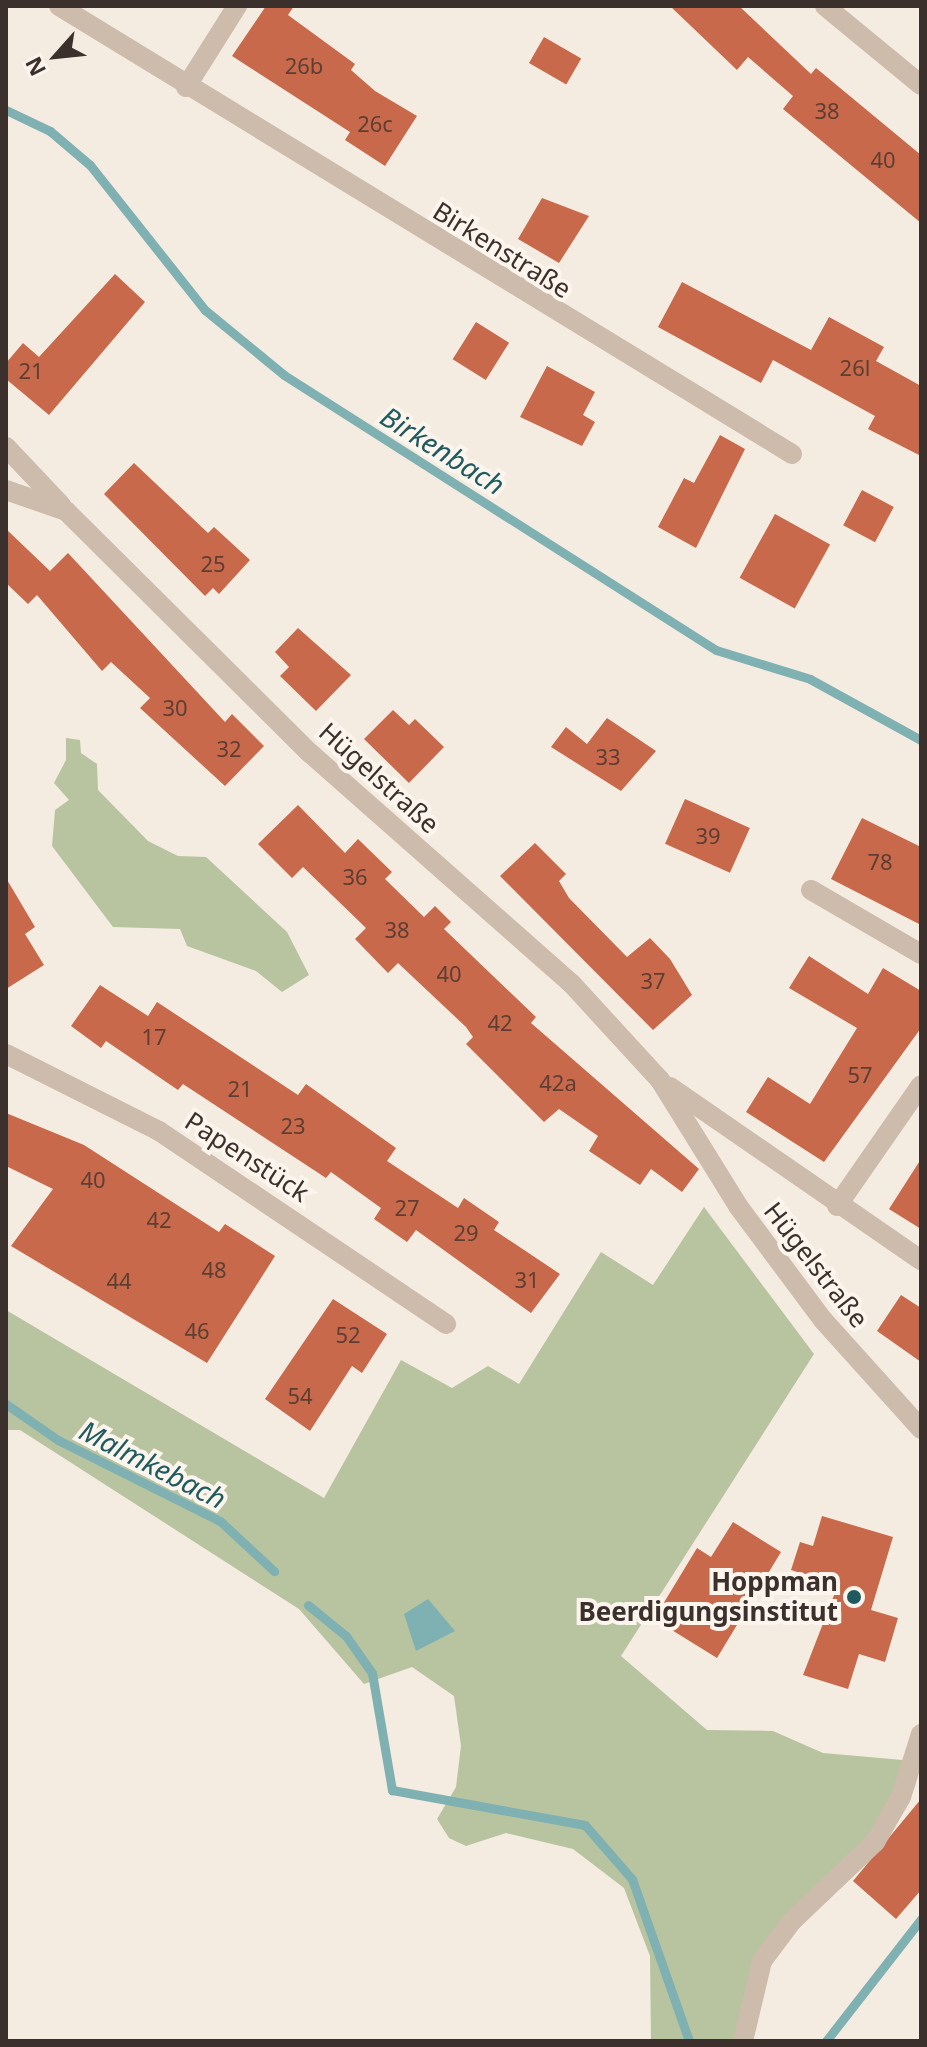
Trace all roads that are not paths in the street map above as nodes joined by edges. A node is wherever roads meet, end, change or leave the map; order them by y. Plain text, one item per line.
1 (59, 6) edge
2 (237, 6) edge
3 (825, 6) edge
4 (921, 85) edge
5 (186, 87) junction
6 (6, 447) edge
7 (792, 454) dead end
8 (6, 490) edge
9 (66, 511) junction
10 (811, 890) dead end
11 (921, 954) edge
12 (6, 1054) edge
13 (660, 1080) junction
14 (921, 1085) edge
15 (837, 1206) junction
16 (921, 1260) edge
17 (446, 1324) dead end
18 (921, 1429) edge
19 (921, 1734) edge
20 (743, 2041) edge

1 - 5 street, Birkenstraße
2 - 5 street
3 - 4 street
5 - 7 street, Birkenstraße
6 - 9 street, Hügelstraße
8 - 9 street, Hügelstraße
9 - 13 street, Hügelstraße
10 - 11 street
12 - 17 street, Papenstück
13 - 15 street, Hügelstraße
13 - 18 street, Hügelstraße
14 - 15 street, Hügelstraße
15 - 16 street, Hügelstraße
19 - 20 street

